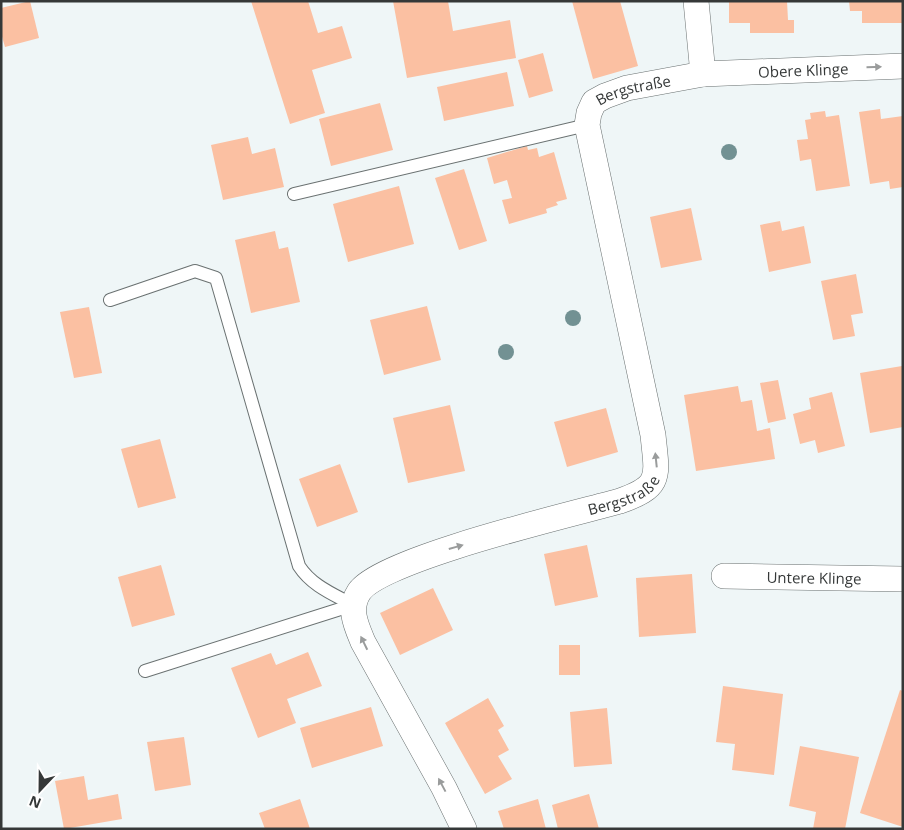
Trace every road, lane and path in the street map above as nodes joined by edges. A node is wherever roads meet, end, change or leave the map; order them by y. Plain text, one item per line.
1 (696, 1) edge
2 (903, 66) edge
3 (703, 74) junction
4 (587, 125) junction
5 (294, 194) dead end
6 (110, 300) dead end
7 (724, 576) dead end
8 (903, 579) edge
9 (353, 605) junction
10 (145, 672) dead end
11 (464, 829) edge

1 - 3 street
3 -> 2 street, Obere Klinge
3 - 4 street, Bergstraße
4 - 5 lane
9 -> 4 street, Bergstraße
6 - 9 lane
7 - 8 street, Untere Klinge
9 - 10 lane
11 -> 9 street

